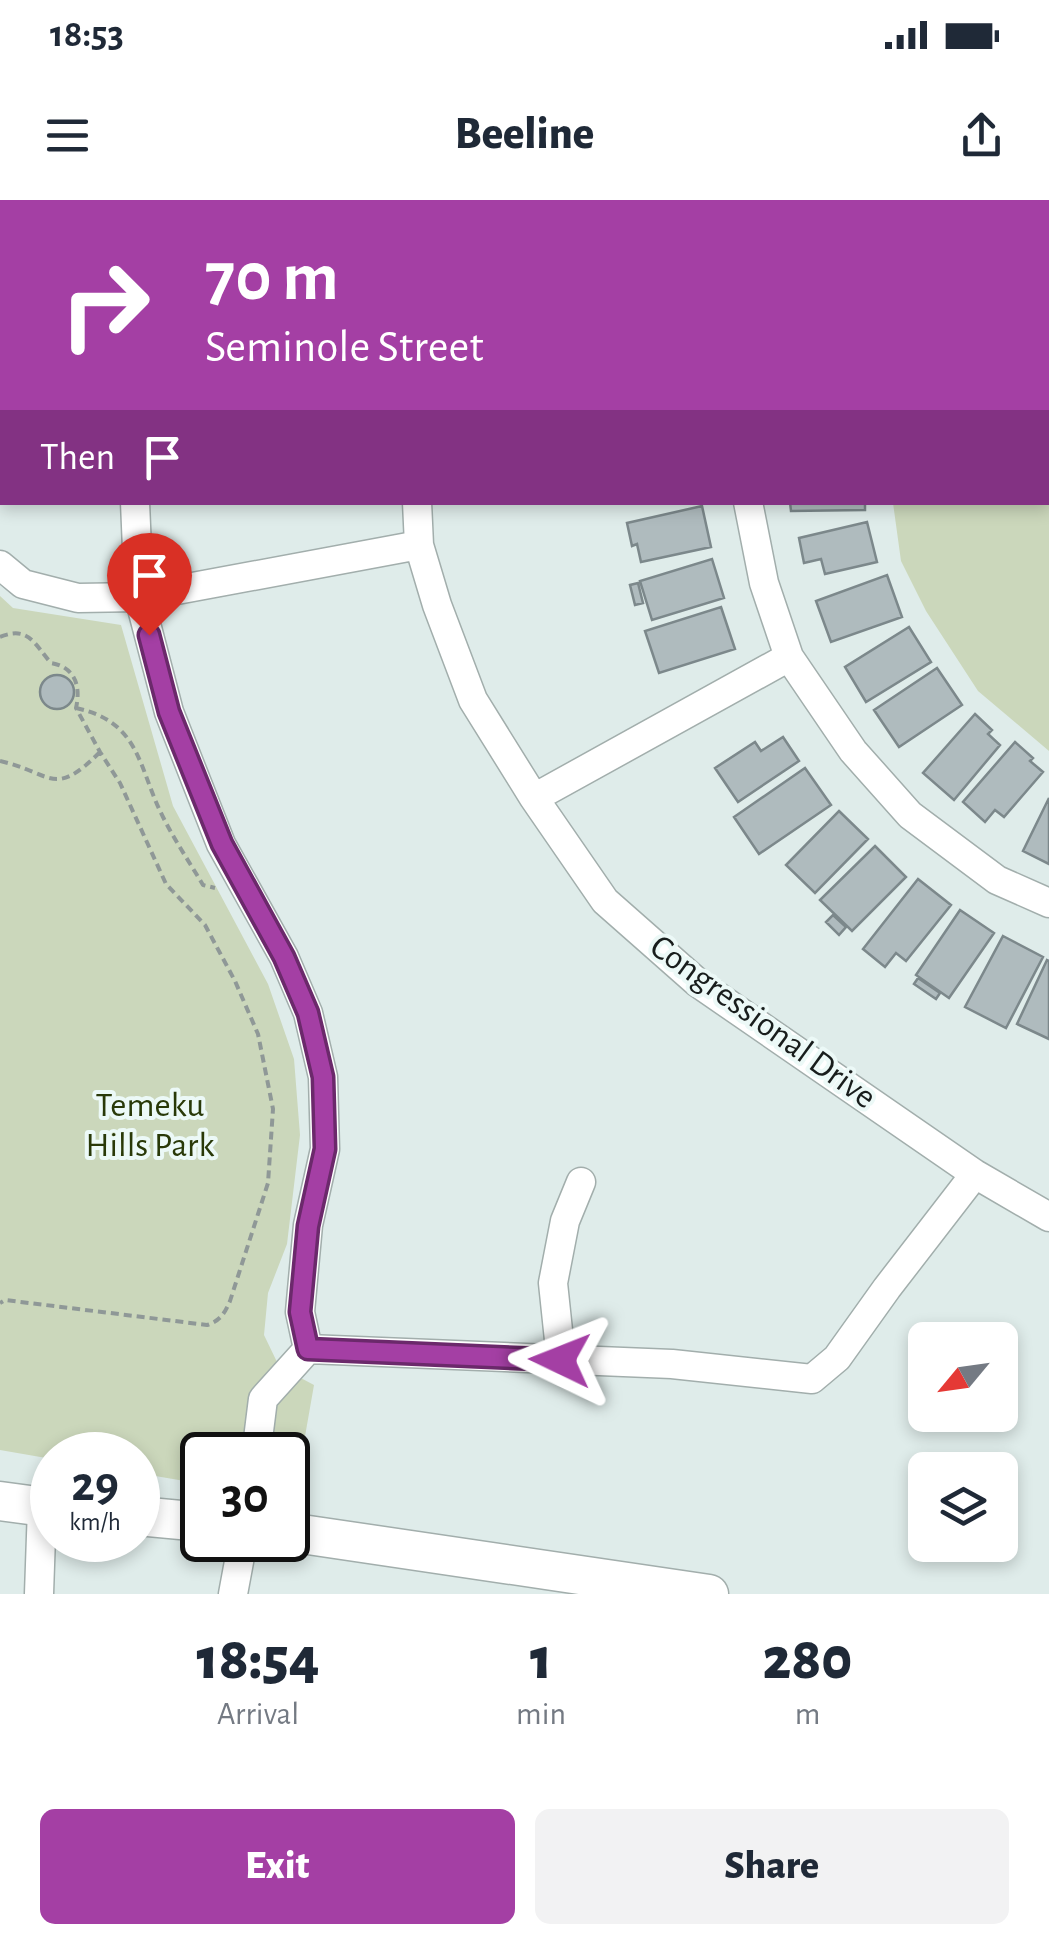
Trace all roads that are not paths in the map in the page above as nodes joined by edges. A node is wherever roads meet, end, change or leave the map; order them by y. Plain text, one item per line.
1 (135, 505) edge
2 (417, 505) edge
3 (749, 505) edge
4 (420, 545) junction
5 (0, 565) edge
6 (139, 597) junction
7 (788, 657) junction
8 (534, 798) junction
9 (1049, 903) edge
10 (975, 1174) junction
11 (581, 1182) dead end
12 (1049, 1217) edge
13 (308, 1349) junction
14 (560, 1360) junction
15 (259, 1432) edge
16 (0, 1501) edge
17 (30, 1505) edge
18 (310, 1535) edge
19 (42, 1562) edge
20 (239, 1562) edge
21 (39, 1594) edge
22 (233, 1594) edge
23 (709, 1594) edge

1 - 6 street
2 - 4 street, Congressional Drive
3 - 7 street
4 - 6 street
4 - 8 street, Congressional Drive
5 - 6 street
6 - 13 street
7 - 8 street
7 - 9 street
8 - 10 street, Congressional Drive
10 - 12 street, Congressional Drive
10 - 14 street
11 - 14 street
13 - 14 street
13 - 15 street
16 - 17 main road
18 - 23 main road
19 - 21 street
20 - 22 street

